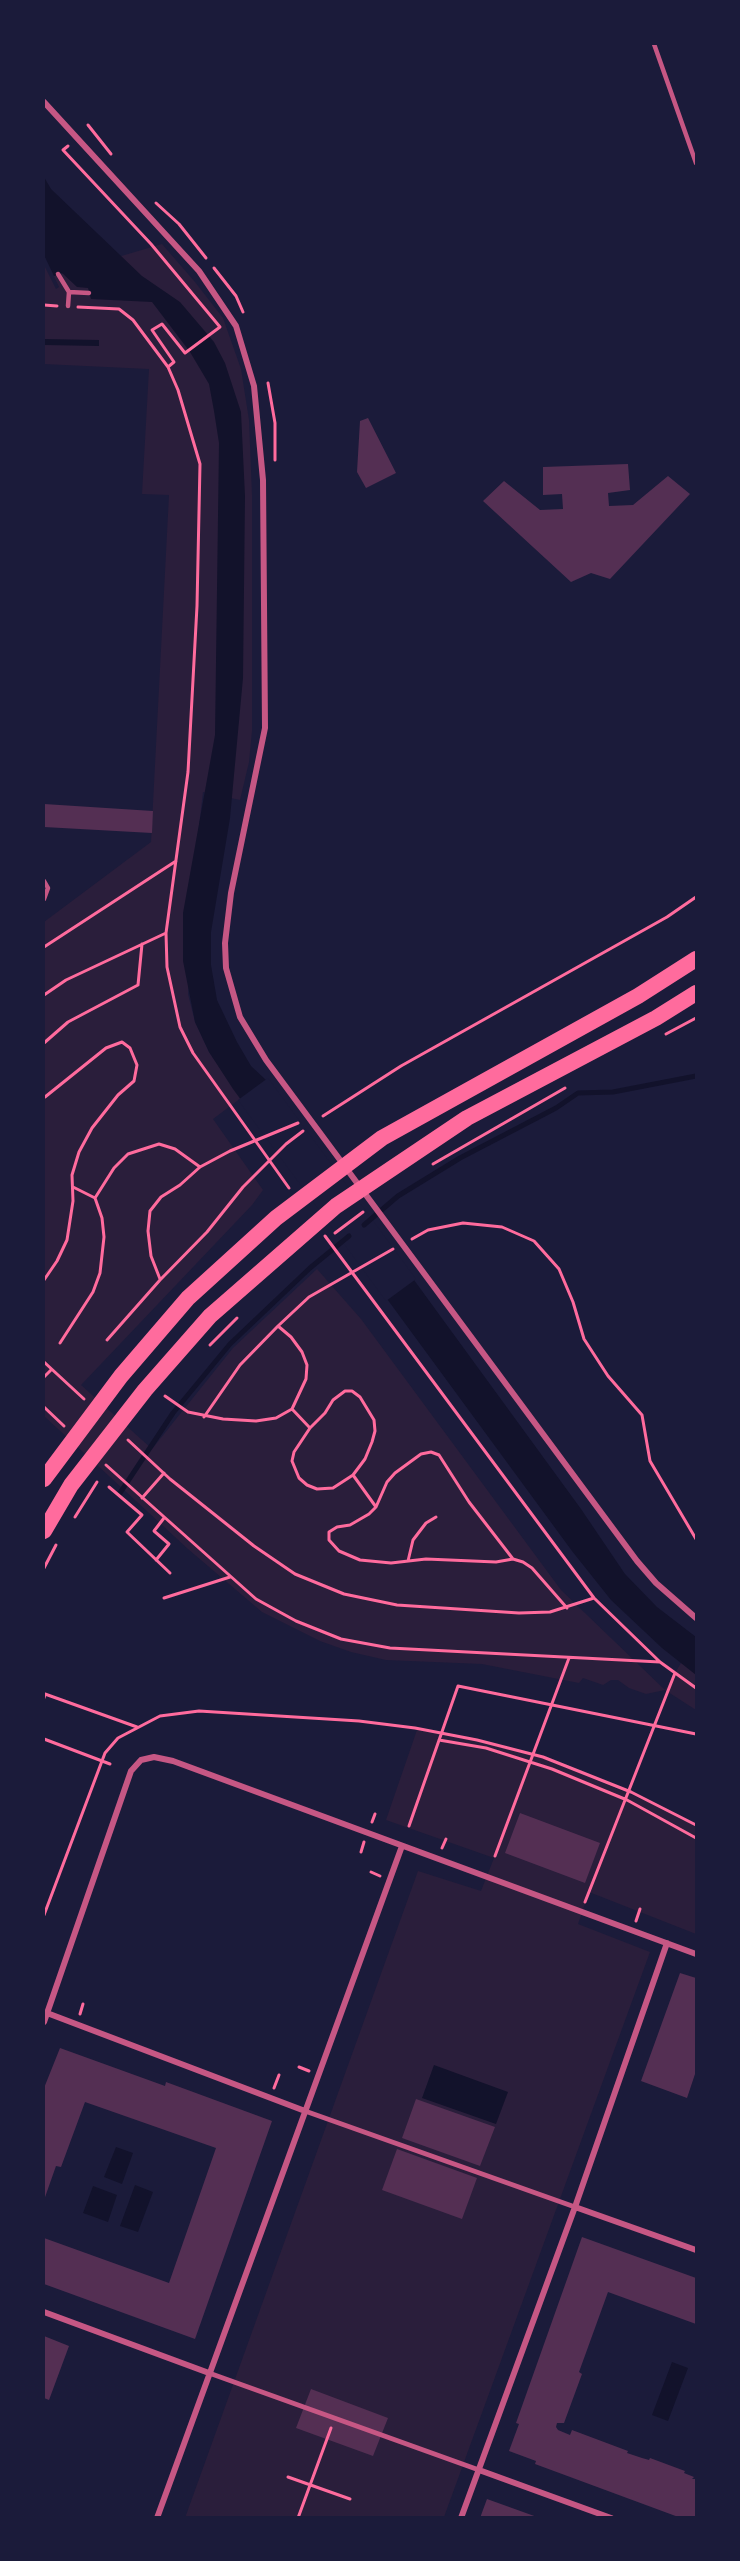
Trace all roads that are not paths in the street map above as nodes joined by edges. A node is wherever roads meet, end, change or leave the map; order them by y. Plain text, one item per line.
1 (654, 44) edge
2 (44, 102) edge
3 (696, 163) edge
4 (58, 274) dead end
5 (69, 291) junction
6 (90, 293) dead end
7 (68, 306) road end
8 (44, 881) edge
9 (44, 899) edge
10 (696, 959) edge
11 (696, 993) edge
12 (44, 1479) edge
13 (44, 1531) edge
14 (696, 1618) edge
15 (402, 1846) junction
16 (667, 1943) junction
17 (696, 1954) edge
18 (47, 2013) junction
19 (44, 2022) edge
20 (305, 2111) junction
21 (574, 2207) junction
22 (696, 2250) edge
23 (44, 2312) edge
24 (209, 2373) junction
25 (479, 2470) junction
26 (157, 2517) edge
27 (461, 2517) edge
28 (611, 2517) edge

1 - 3 lane
2 - 14 street
4 - 5 lane
5 - 6 lane
5 - 7 lane
8 - 9 lane
10 - 12 highway
11 - 13 highway
15 - 16 street
15 - 18 street
15 - 20 street
16 - 17 street
16 - 21 street
18 - 19 street
18 - 20 street
20 - 21 street
20 - 24 street
21 - 22 street
21 - 25 street
23 - 24 street
24 - 25 street
24 - 26 street
25 - 27 street
25 - 28 street

